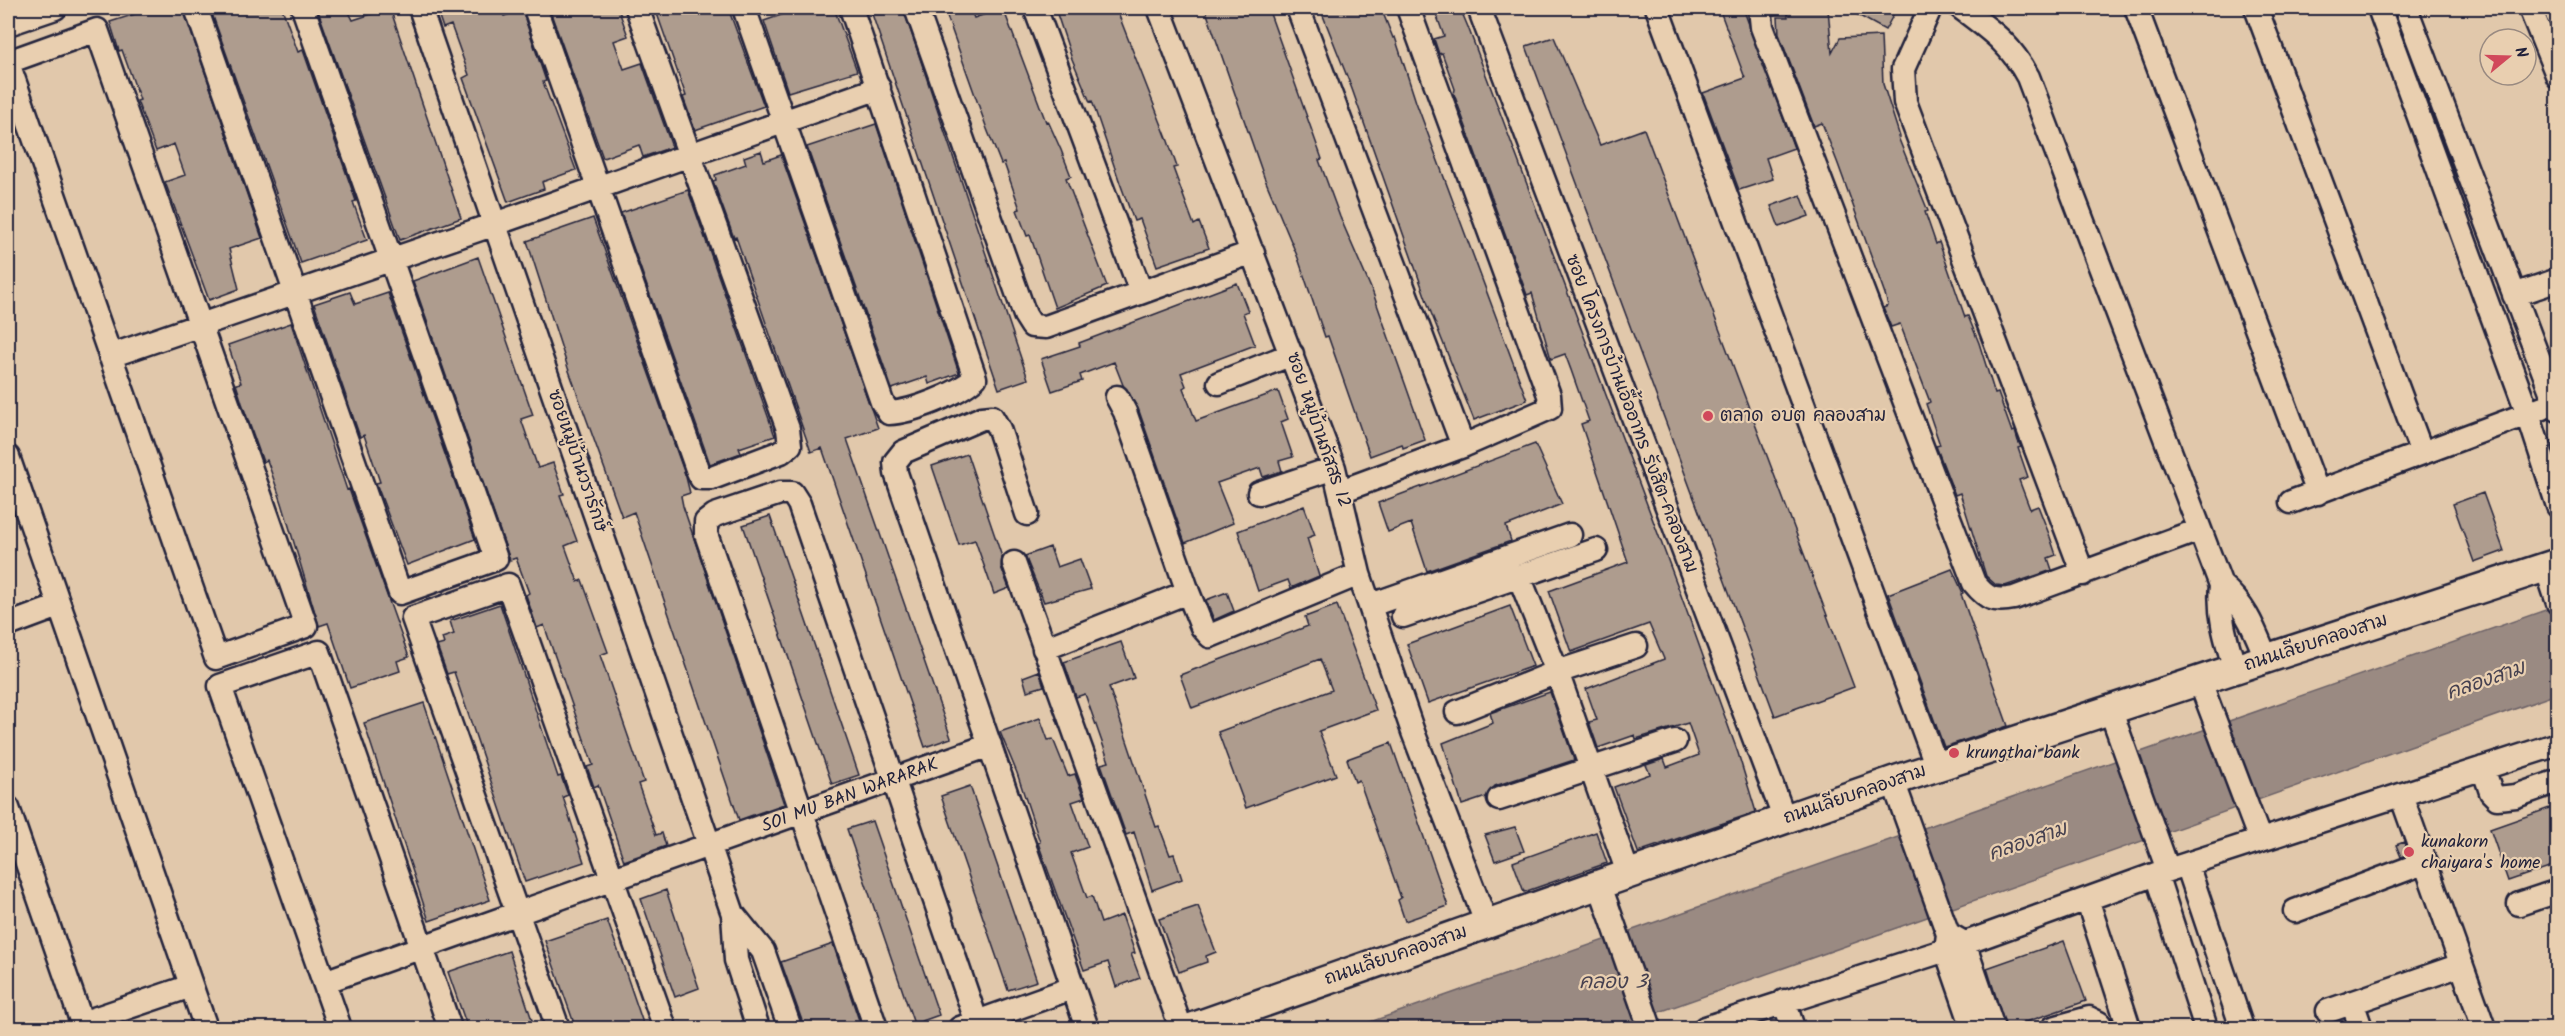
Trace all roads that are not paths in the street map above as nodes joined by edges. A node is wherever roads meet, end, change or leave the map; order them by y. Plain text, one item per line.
1 (55, 8) edge
2 (196, 8) edge
3 (303, 8) edge
4 (420, 8) edge
5 (536, 8) edge
6 (637, 8) edge
7 (744, 8) edge
8 (851, 8) edge
9 (916, 8) edge
10 (1035, 8) edge
11 (1159, 8) edge
12 (1298, 8) edge
13 (1408, 8) edge
14 (1479, 8) edge
15 (1657, 8) edge
16 (1760, 8) edge
17 (1960, 8) edge
18 (2136, 8) edge
19 (2256, 8) edge
20 (2379, 8) edge
21 (2406, 8) edge
22 (2530, 8) edge
23 (1924, 10) edge
24 (8, 24) edge
25 (8, 63) edge
26 (2558, 77) edge
27 (879, 88) junction
28 (784, 122) junction
29 (689, 155) junction
30 (599, 187) junction
31 (495, 224) junction
32 (1253, 252) junction
33 (391, 259) junction
34 (2558, 280) edge
35 (295, 292) junction
36 (1141, 292) junction
37 (2514, 294) junction
38 (201, 325) junction
39 (1292, 354) junction
40 (110, 356) junction
41 (1219, 383) dead end
42 (1117, 397) dead end
43 (2556, 407) edge
44 (2528, 414) junction
45 (1463, 446) junction
46 (2422, 453) junction
47 (8, 458) edge
48 (1334, 468) junction
49 (1341, 491) junction
50 (2318, 493) junction
51 (1259, 494) dead end
52 (2291, 502) dead end
53 (2558, 506) edge
54 (1027, 514) dead end
55 (2199, 530) junction
56 (1570, 535) dead end
57 (1596, 550) dead end
58 (1014, 563) dead end
59 (2552, 565) edge
60 (1359, 574) junction
61 (2083, 574) junction
62 (1518, 576) junction
63 (2220, 585) junction
64 (1188, 592) junction
65 (2557, 603) edge
66 (1371, 605) junction
67 (59, 606) junction
68 (1403, 616) dead end
69 (8, 625) edge
70 (1636, 646) dead end
71 (1044, 649) junction
72 (2267, 660) junction
73 (2235, 669) junction
74 (1557, 672) junction
75 (2199, 679) junction
76 (2110, 709) junction
77 (1457, 712) dead end
78 (1675, 741) dead end
79 (2558, 744) edge
80 (990, 745) junction
81 (1937, 767) junction
82 (2483, 768) junction
83 (1593, 770) junction
84 (894, 780) junction
85 (1893, 781) junction
86 (2558, 781) edge
87 (2401, 795) junction
88 (1499, 799) dead end
89 (8, 808) edge
90 (803, 813) junction
91 (1785, 820) junction
92 (2260, 840) junction
93 (710, 846) junction
94 (2426, 862) junction
95 (2171, 869) junction
96 (1628, 873) junction
97 (613, 880) junction
98 (1599, 883) junction
99 (2557, 893) edge
100 (2086, 899) junction
101 (2519, 904) dead end
102 (2295, 911) dead end
103 (517, 914) junction
104 (733, 914) junction
105 (1487, 925) junction
106 (1951, 939) junction
107 (422, 947) junction
108 (2461, 965) junction
109 (324, 982) junction
110 (191, 987) junction
111 (1072, 988) junction
112 (1784, 1001) junction
113 (2352, 1002) junction
114 (2328, 1011) dead end
115 (969, 1026) edge
116 (206, 1029) edge
117 (340, 1029) edge
118 (450, 1029) edge
119 (558, 1029) edge
120 (665, 1029) edge
121 (758, 1029) edge
122 (790, 1029) edge
123 (876, 1029) edge
124 (1087, 1029) edge
125 (1181, 1029) edge
126 (1191, 1029) edge
127 (1650, 1029) edge
128 (1705, 1029) edge
129 (1793, 1029) edge
130 (1973, 1029) edge
131 (1993, 1029) edge
132 (2053, 1029) edge
133 (2102, 1029) edge
134 (2129, 1029) edge
135 (2206, 1029) edge
136 (2242, 1029) edge
137 (2361, 1029) edge
138 (2484, 1029) edge

1 - 24 street
2 - 35 street
3 - 33 street
4 - 31 street, ซอยหมู่บ้านวรารักษ์
5 - 30 street
6 - 29 street
7 - 28 street
8 - 27 street
9 - 36 street
10 - 36 street
11 - 32 street, ซอย หมู่บ้านภัสสร 12
12 - 45 street
13 - 45 street
14 - 91 street, ซอย โครงการบ้านเอื้ออาทร รังสิต-คลองสาม
15 - 81 street
16 - 61 street
17 - 23 street
17 - 55 street
18 - 50 street
19 - 46 street
20 - 44 street
21 - 37 street
22 - 26 street
23 - 61 street
25 - 38 street
25 - 40 street
27 - 28 street
27 - 28 street
28 - 29 street
29 - 30 street
29 - 30 street
30 - 31 street
31 - 33 street
31 - 93 street, ซอยหมู่บ้านวรารักษ์
32 - 36 street
32 - 39 street, ซอย หมู่บ้านภัสสร 12
33 - 35 street
33 - 35 street
34 - 37 street
35 - 38 street
37 - 43 street
38 - 40 street
38 - 40 street
39 - 41 street
39 - 48 street, ซอย หมู่บ้านภัสสร 12
42 - 64 street
43 - 44 street
44 - 46 street
44 - 53 street
45 - 49 street
46 - 50 street
47 - 67 street
48 - 49 street, ซอย หมู่บ้านภัสสร 12
48 - 51 street
49 - 60 street, ซอย หมู่บ้านภัสสร 12
50 - 52 street
54 - 80 street
55 - 61 street
55 - 63 street
56 - 66 street
57 - 62 street
58 - 71 street
59 - 65 street
59 - 72 main road, ถนนเลียบคลองสาม
60 - 64 street
60 - 66 street, ซอย หมู่บ้านภัสสร 12
62 - 68 street
62 - 74 street
63 - 72 street
63 - 73 street
64 - 71 street
66 - 105 street, ซอย หมู่บ้านภัสสร 12
67 - 69 street
67 - 110 street
70 - 74 street
71 - 125 street
72 - 73 main road, ถนนเลียบคลองสาม
73 - 75 main road, ถนนเลียบคลองสาม
74 - 77 street
74 - 83 street
75 - 76 main road, ถนนเลียบคลองสาม
75 - 92 street
76 - 81 main road, ถนนเลียบคลองสาม
76 - 95 street
78 - 83 street
79 - 82 street
80 - 84 street, SOI MU BAN WARARAK
80 - 111 street
81 - 85 main road, ถนนเลียบคลองสาม
82 - 86 street
82 - 87 street
83 - 88 street
83 - 96 street
84 - 90 street, SOI MU BAN WARARAK
84 - 90 street
84 - 115 street
85 - 91 main road, ถนนเลียบคลองสาม
85 - 106 street
87 - 92 street
87 - 94 street
89 - 110 street
90 - 93 street, SOI MU BAN WARARAK
90 - 123 street
91 - 96 main road, ถนนเลียบคลองสาม
92 - 95 street
93 - 97 street, SOI MU BAN WARARAK
93 - 104 street, ซอยหมู่บ้านวรารักษ์
94 - 102 street
94 - 108 street
95 - 100 street
95 - 135 street
95 - 136 street
96 - 98 main road, ถนนเลียบคลองสาม
97 - 103 street, SOI MU BAN WARARAK
97 - 103 street
97 - 120 street
98 - 105 main road, ถนนเลียบคลองสาม
98 - 127 street
99 - 101 street
100 - 106 street
100 - 134 street
103 - 107 street, SOI MU BAN WARARAK
103 - 119 street
104 - 121 street
104 - 122 street
105 - 126 main road, ถนนเลียบคลองสาม
106 - 112 street
106 - 130 street
106 - 131 street
107 - 109 street, SOI MU BAN WARARAK
107 - 109 street
107 - 118 street
108 - 113 street
108 - 138 street
109 - 117 street
110 - 116 street
111 - 115 street
111 - 124 street
112 - 128 street
112 - 129 street
113 - 114 street
113 - 137 street
132 - 133 street

